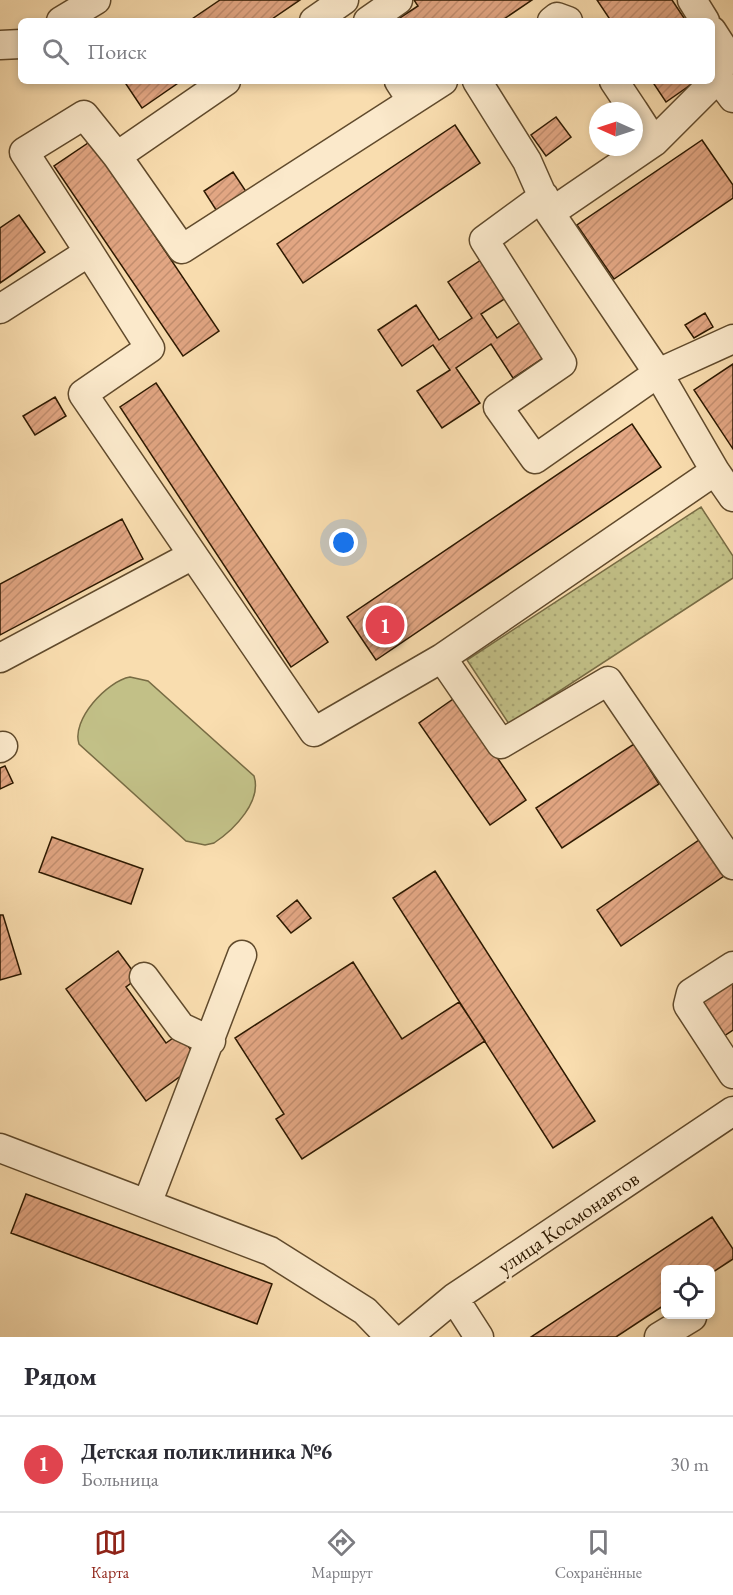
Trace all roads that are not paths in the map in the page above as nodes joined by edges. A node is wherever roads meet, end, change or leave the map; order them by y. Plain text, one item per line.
1 (96, 0) edge
2 (346, 0) edge
3 (398, 0) edge
4 (692, 0) edge
5 (66, 18) edge
6 (319, 18) edge
7 (359, 18) edge
8 (372, 18) edge
9 (703, 18) edge
10 (723, 40) edge
11 (18, 44) edge
12 (0, 45) edge
13 (222, 84) edge
14 (432, 84) edge
15 (479, 84) edge
16 (616, 84) edge
17 (726, 88) edge
18 (406, 91) edge
19 (628, 102) edge
20 (643, 125) edge
21 (654, 142) junction
22 (117, 156) junction
23 (547, 205) junction
24 (89, 252) junction
25 (0, 309) edge
26 (733, 339) edge
27 (658, 373) junction
28 (715, 471) junction
29 (733, 497) edge
30 (193, 555) junction
31 (0, 658) edge
32 (442, 658) junction
33 (733, 864) edge
34 (242, 955) dead end
35 (733, 966) edge
36 (144, 977) dead end
37 (212, 1041) junction
38 (733, 1074) edge
39 (733, 1111) edge
40 (0, 1148) edge
41 (147, 1204) junction
42 (454, 1298) junction
43 (689, 1319) edge
44 (390, 1337) edge
45 (406, 1337) edge
46 (479, 1337) edge
47 (659, 1337) edge

1 - 5 street
2 - 6 street
2 - 7 street
3 - 8 street
4 - 9 street
10 - 17 street
11 - 12 street
13 - 22 street
14 - 18 street
15 - 23 street
16 - 19 street
17 - 21 street
18 - 22 street
20 - 21 street
21 - 23 street
22 - 24 street
23 - 27 street
23 - 27 street
24 - 25 street
24 - 30 street
26 - 27 street
27 - 28 street
28 - 29 street
28 - 32 street
30 - 31 street
30 - 32 street
32 - 33 street
34 - 37 street
35 - 38 street
36 - 37 street
37 - 41 street
39 - 42 street, улица Космонавтов
40 - 41 street
41 - 44 street
42 - 45 street, улица Космонавтов
42 - 46 street
43 - 47 street

